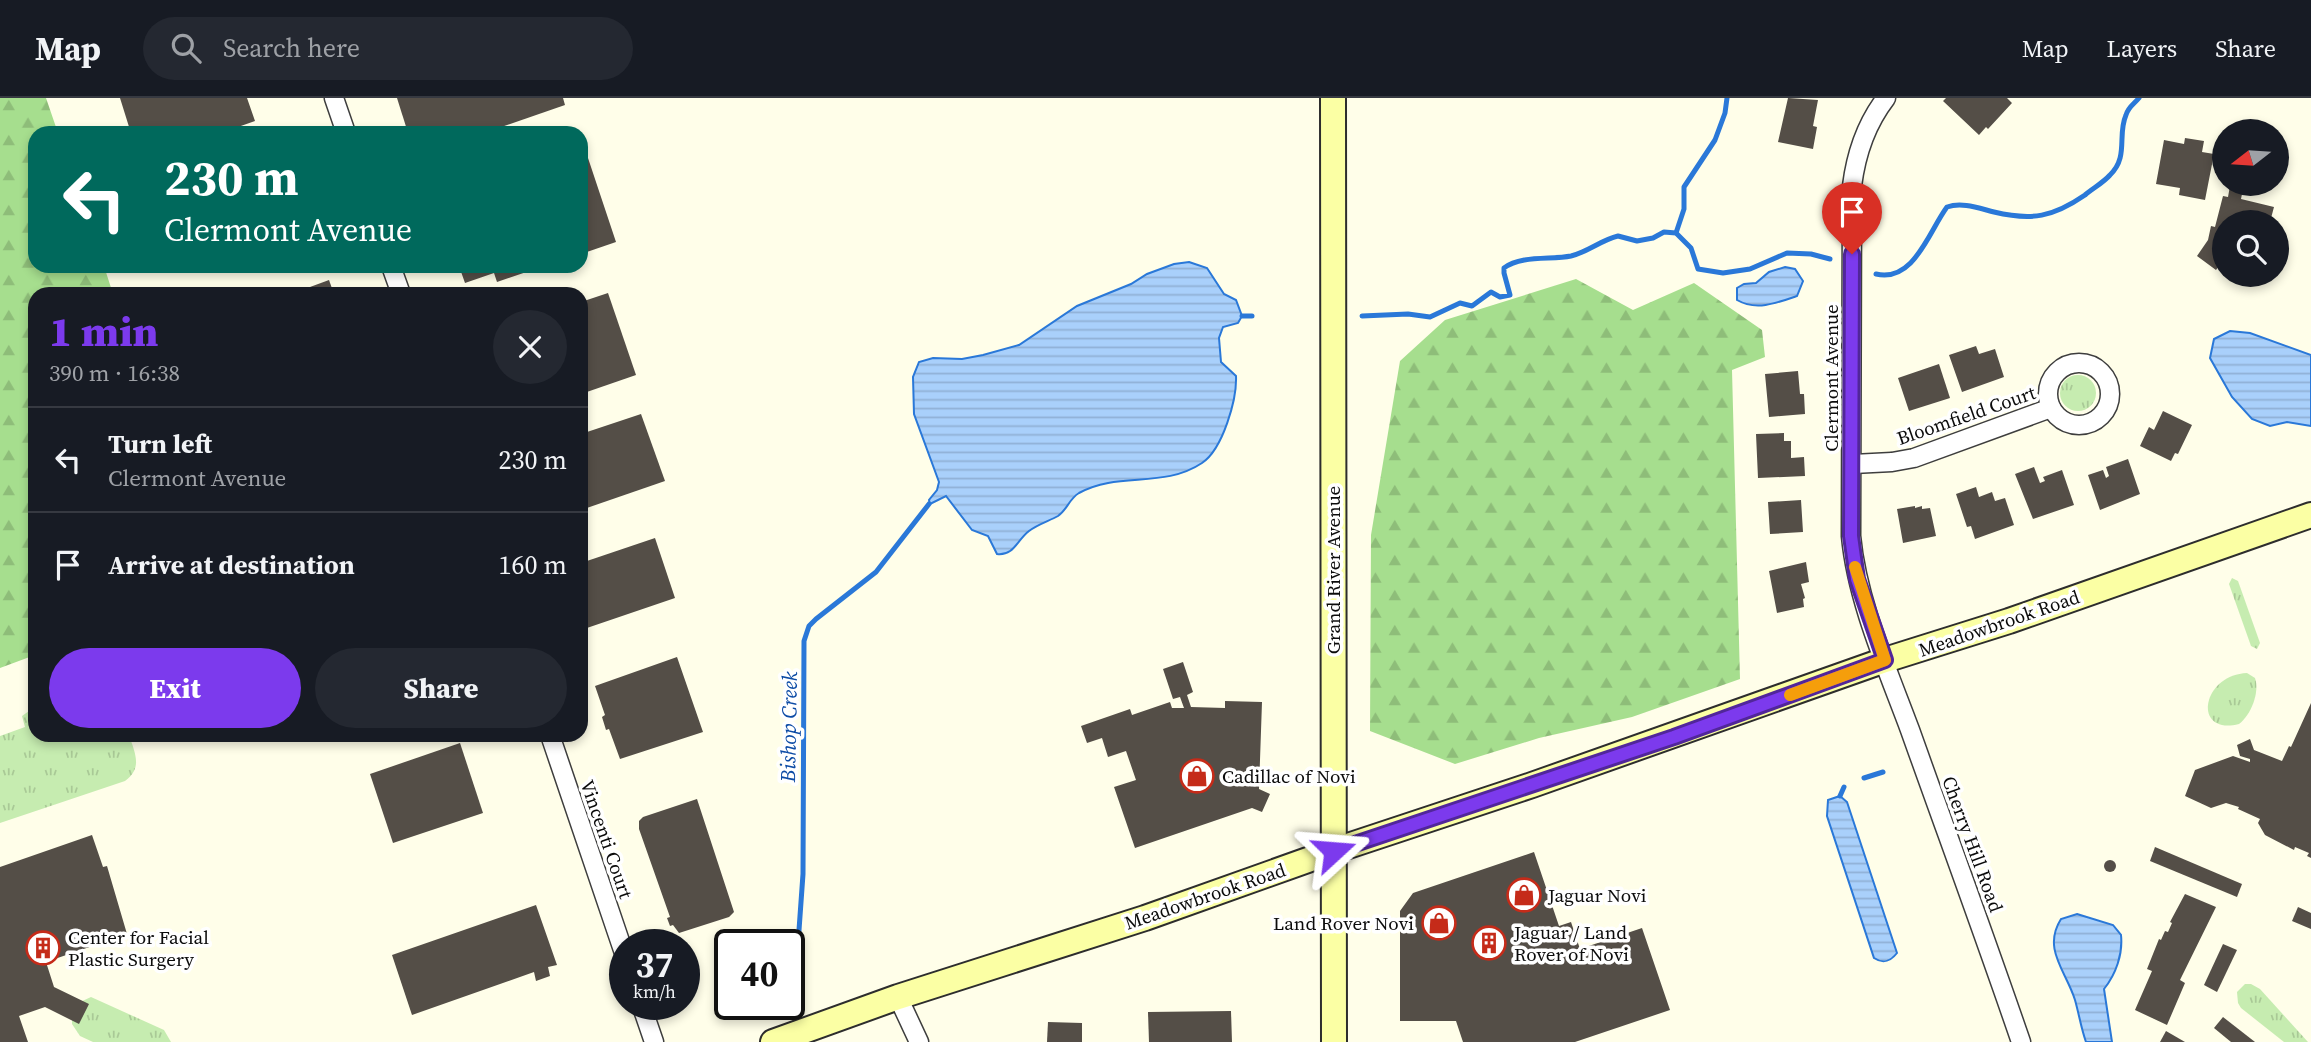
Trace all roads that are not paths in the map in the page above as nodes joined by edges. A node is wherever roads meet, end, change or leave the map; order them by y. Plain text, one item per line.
1 (334, 98) edge
2 (1333, 98) edge
3 (1886, 98) edge
4 (344, 126) edge
5 (2051, 408) dead end
6 (1853, 464) junction
7 (2311, 515) edge
8 (1885, 660) junction
9 (552, 742) edge
10 (1334, 851) junction
11 (616, 929) edge
12 (898, 997) junction
13 (646, 1020) edge
14 (654, 1042) edge
15 (773, 1042) edge
16 (919, 1042) edge
17 (1334, 1042) edge
18 (2021, 1042) edge

1 - 4 street
2 - 10 street, Grand River Avenue
3 - 6 street, Clermont Avenue
5 - 6 street, Bloomfield Court
6 - 8 street, Clermont Avenue
7 - 8 street, Meadowbrook Road
8 - 10 street, Meadowbrook Road
8 - 18 street, Cherry Hill Road
9 - 11 street, Vincenti Court
10 - 12 street, Meadowbrook Road
10 - 17 street, Grand River Avenue
12 - 15 street, Meadowbrook Road
12 - 16 street
13 - 14 street

